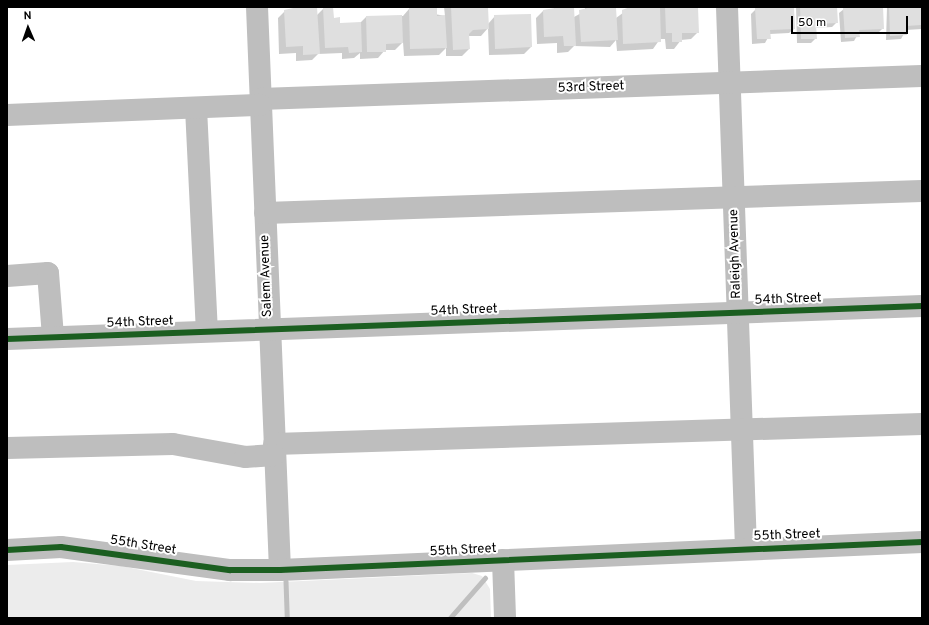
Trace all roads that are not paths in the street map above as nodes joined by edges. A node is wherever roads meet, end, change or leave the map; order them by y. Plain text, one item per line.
1 (257, 7) edge
2 (727, 7) edge
3 (922, 76) edge
4 (730, 83) junction
5 (261, 102) junction
6 (196, 108) junction
7 (7, 115) edge
8 (922, 191) edge
9 (734, 199) junction
10 (265, 213) junction
11 (7, 276) edge
12 (922, 306) edge
13 (738, 313) junction
14 (269, 329) junction
15 (207, 331) junction
16 (52, 337) junction
17 (7, 339) edge
18 (922, 424) edge
19 (742, 430) junction
20 (7, 448) edge
21 (274, 449) junction
22 (922, 542) edge
23 (746, 549) junction
24 (7, 550) edge
25 (503, 560) junction
26 (280, 570) junction
27 (506, 618) edge

1 - 5 street, Salem Avenue
2 - 4 street, Raleigh Avenue
3 - 4 street, 53rd Street
4 - 5 street, 53rd Street
4 - 9 street, Raleigh Avenue
5 - 6 street, 53rd Street
5 - 10 street, Salem Avenue
6 - 7 street, 53rd Street
6 - 15 street
8 - 9 street
9 - 10 street
9 - 13 street, Raleigh Avenue
10 - 14 street, Salem Avenue
11 - 16 street
12 - 13 street, 54th Street
13 - 14 street, 54th Street
13 - 19 street, Raleigh Avenue
14 - 15 street, 54th Street
14 - 21 street, Salem Avenue
15 - 16 street, 54th Street
16 - 17 street, 54th Street
18 - 19 street
19 - 21 street
19 - 23 street, Raleigh Avenue
20 - 21 street
21 - 26 street, Salem Avenue
22 - 23 street, 55th Street
23 - 25 street, 55th Street
24 - 26 street, 55th Street
25 - 26 street, 55th Street
25 - 27 street

